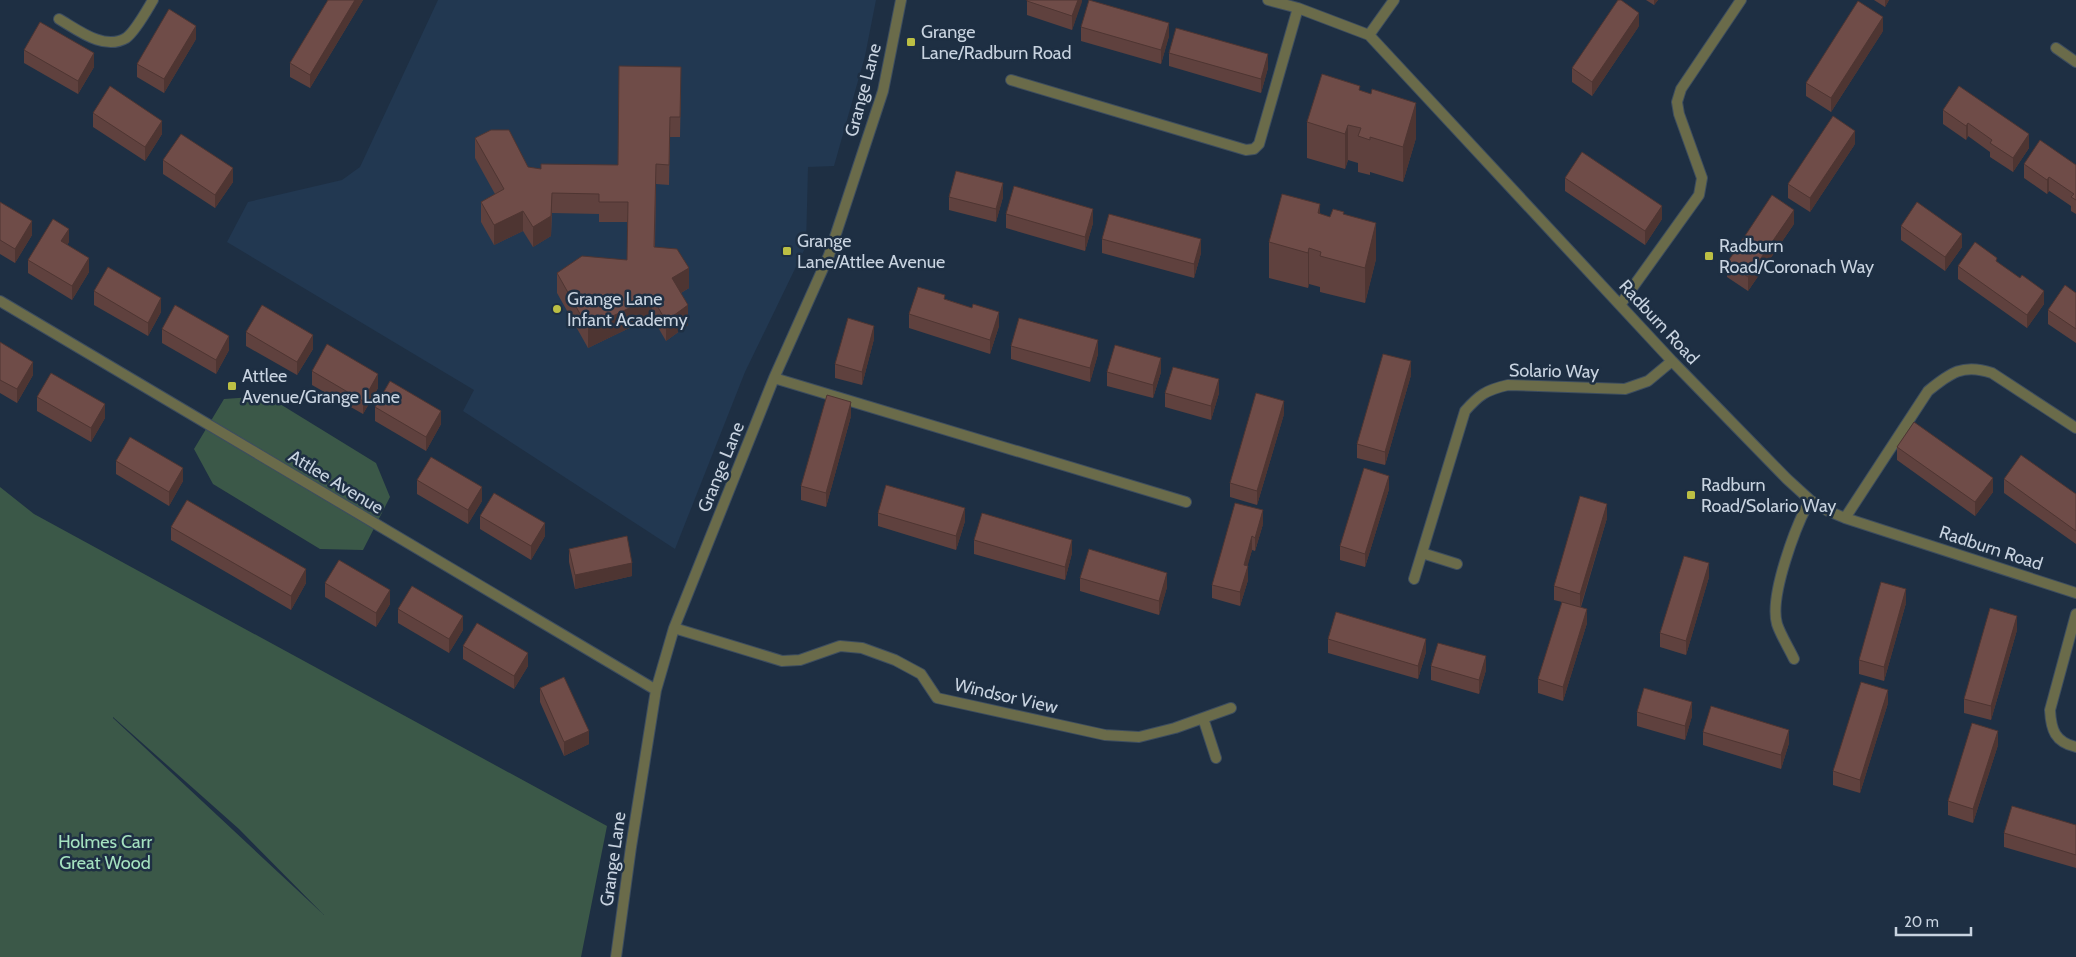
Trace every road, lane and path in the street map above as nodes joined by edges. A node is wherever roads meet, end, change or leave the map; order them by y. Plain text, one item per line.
1 (153, 0) edge
2 (901, 0) edge
3 (1268, 0) edge
4 (1394, 0) edge
5 (1741, 0) edge
6 (1298, 8) junction
7 (59, 19) dead end
8 (1369, 35) junction
9 (2056, 48) dead end
10 (2076, 62) edge
11 (1011, 80) dead end
12 (0, 301) edge
13 (1620, 305) junction
14 (1672, 361) junction
15 (774, 378) junction
16 (2076, 428) edge
17 (1810, 500) junction
18 (1186, 502) dead end
19 (1845, 518) junction
20 (1422, 554) junction
21 (1457, 564) dead end
22 (1414, 579) dead end
23 (2076, 593) edge
24 (2076, 614) edge
25 (674, 628) junction
26 (1794, 659) dead end
27 (656, 690) junction
28 (1231, 708) dead end
29 (1203, 718) junction
30 (2076, 747) edge
31 (1216, 758) dead end
32 (616, 957) edge

1 - 7 street
2 - 15 street, Grange Lane
3 - 6 street, Radburn Road
4 - 8 street
5 - 13 street
6 - 8 street, Radburn Road
6 - 11 street
8 - 13 street, Radburn Road
9 - 10 street
12 - 27 street, Attlee Avenue
13 - 14 street, Radburn Road
14 - 17 street, Radburn Road
14 - 20 street, Solario Way
15 - 18 street
15 - 25 street, Grange Lane
16 - 19 street
17 - 19 street, Radburn Road
17 - 26 street
19 - 23 street, Radburn Road
20 - 21 street
20 - 22 street, Solario Way
24 - 30 street
25 - 27 street, Grange Lane
25 - 29 street, Windsor View
27 - 32 street, Grange Lane
28 - 29 street, Windsor View
29 - 31 street

